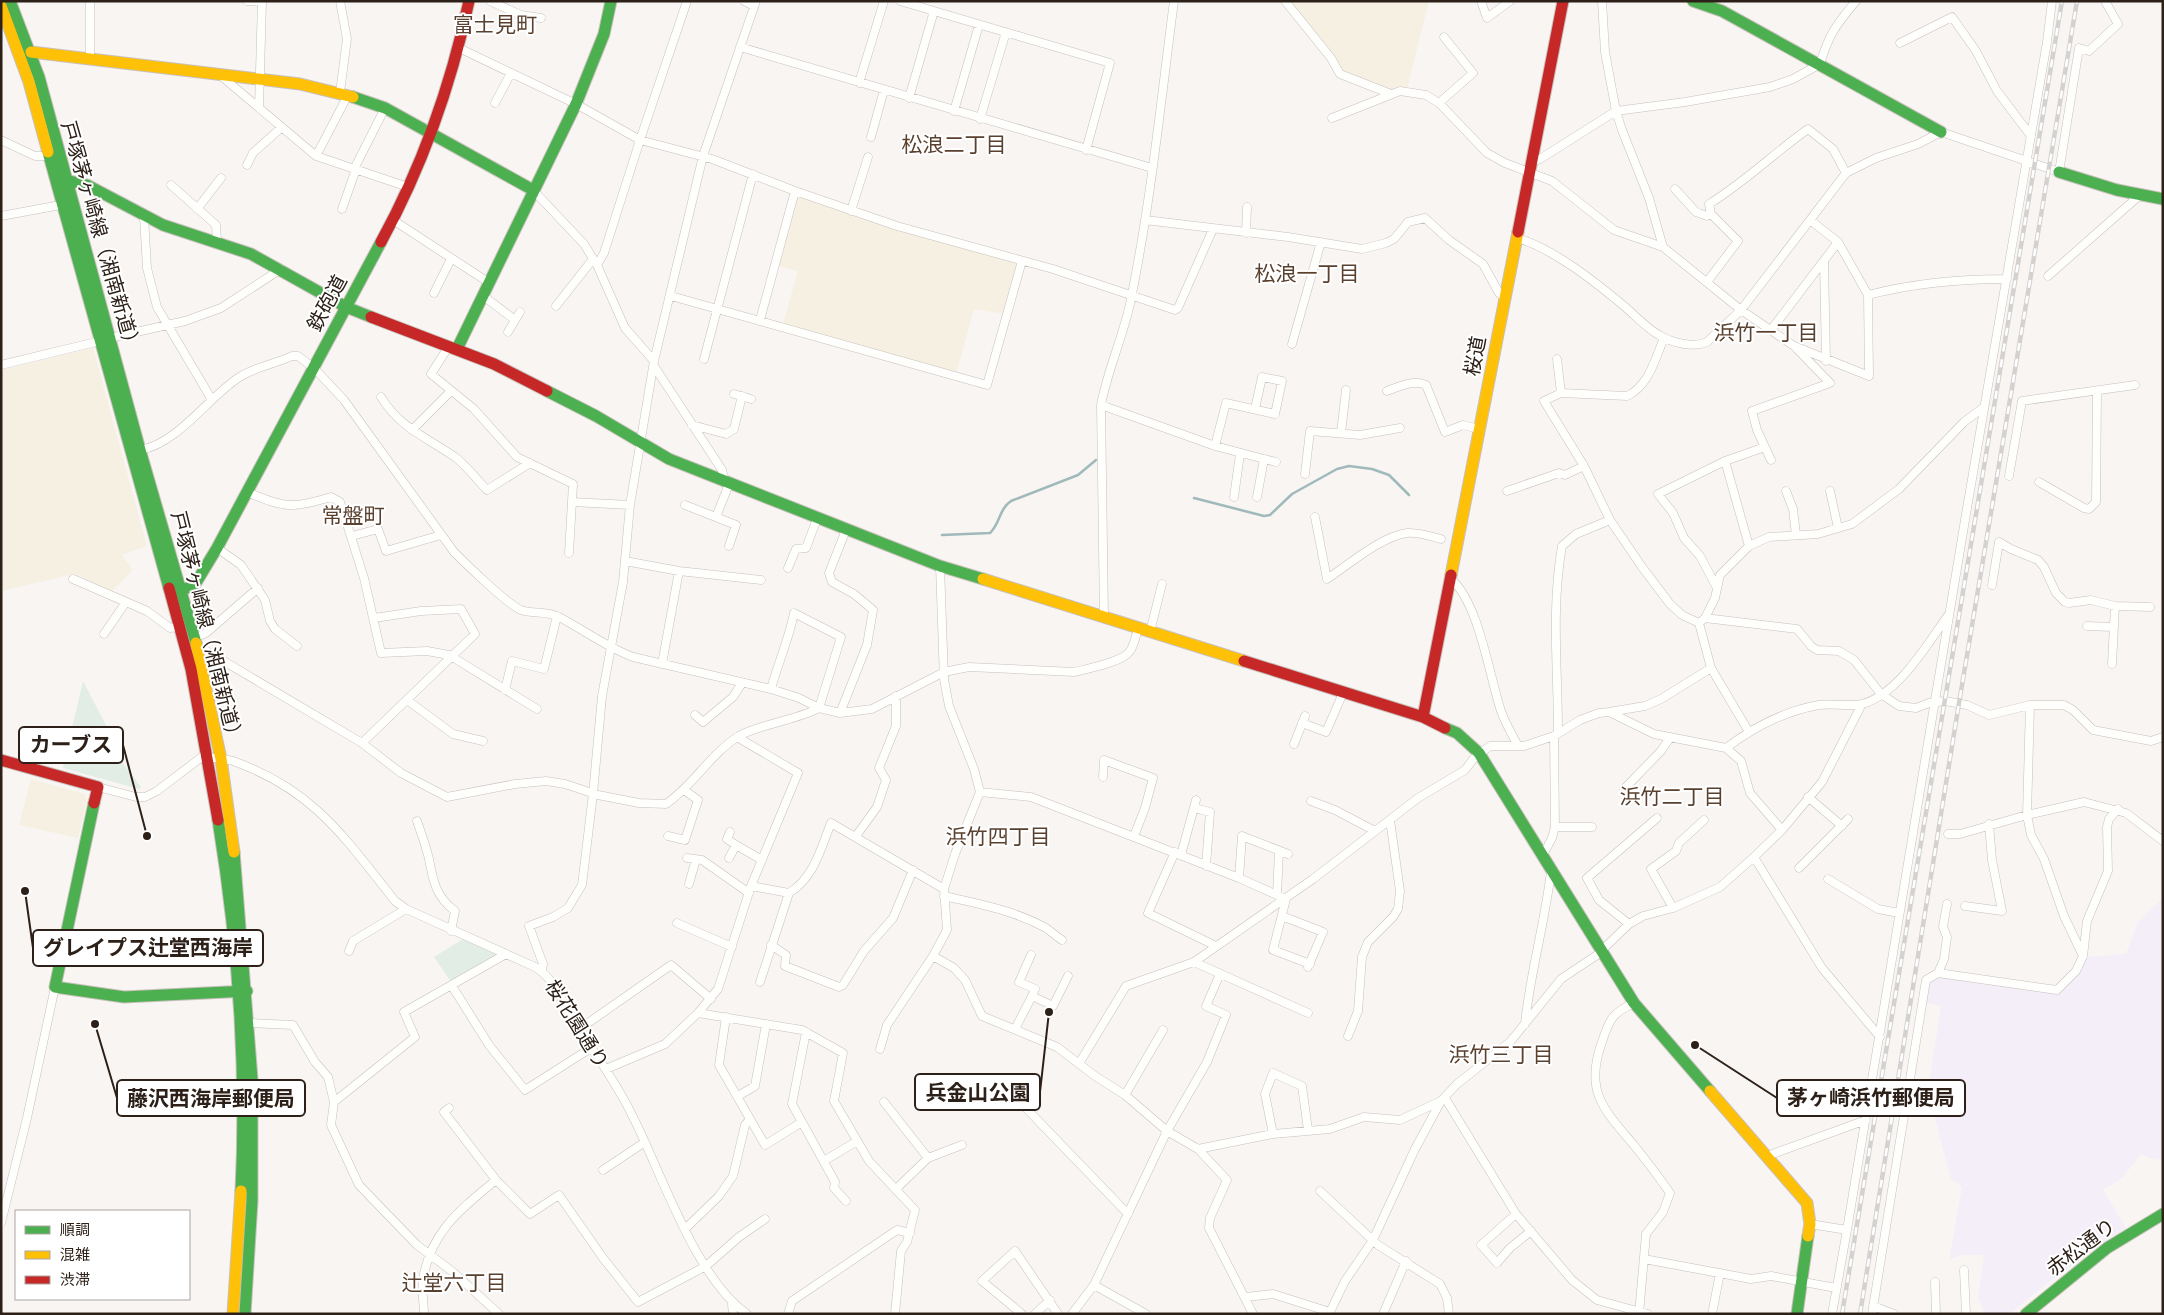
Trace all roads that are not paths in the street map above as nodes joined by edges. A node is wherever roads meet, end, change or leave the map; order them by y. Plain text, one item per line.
1 (10, 1) edge
2 (90, 1) edge
3 (248, 1) edge
4 (340, 1) edge
5 (469, 1) edge
6 (490, 1) edge
7 (611, 1) edge
8 (687, 1) edge
9 (744, 1) edge
10 (884, 1) edge
11 (900, 1) edge
12 (1174, 1) edge
13 (1285, 1) edge
14 (1481, 1) edge
15 (1510, 1) edge
16 (1563, 1) edge
17 (1602, 1) edge
18 (1693, 1) edge
19 (1856, 1) edge
20 (2052, 1) edge
21 (2105, 1) edge
22 (262, 2) edge
23 (755, 3) edge
24 (1, 6) edge
25 (934, 11) junction
26 (541, 18) dead end
27 (979, 24) junction
28 (1006, 32) junction
29 (1444, 38) dead end
30 (1900, 43) dead end
31 (459, 48) junction
32 (740, 48) junction
33 (31, 52) junction
34 (90, 59) junction
35 (1820, 64) junction
36 (511, 73) junction
37 (218, 74) junction
38 (260, 79) junction
39 (859, 83) junction
40 (884, 90) junction
41 (344, 94) junction
42 (1391, 94) junction
43 (909, 98) junction
44 (495, 103) dead end
45 (1439, 103) junction
46 (576, 104) junction
47 (259, 107) junction
48 (386, 108) junction
49 (954, 111) junction
50 (1616, 111) junction
51 (1332, 118) dead end
52 (980, 119) junction
53 (282, 127) junction
54 (1941, 132) junction
55 (432, 133) junction
56 (2031, 136) junction
57 (871, 137) dead end
58 (1, 140) edge
59 (640, 140) junction
60 (1086, 150) junction
61 (48, 156) junction
62 (316, 156) junction
63 (702, 156) junction
64 (868, 157) dead end
65 (2026, 161) junction
66 (247, 165) dead end
67 (1531, 167) junction
68 (1152, 168) junction
69 (355, 169) junction
70 (2058, 172) junction
71 (1846, 173) junction
72 (753, 174) junction
73 (221, 178) dead end
74 (60, 179) junction
75 (171, 185) dead end
76 (408, 187) junction
77 (1675, 189) dead end
78 (533, 190) junction
79 (795, 191) junction
80 (2140, 195) junction
81 (2163, 199) edge
82 (67, 204) junction
83 (1247, 206) dead end
84 (197, 209) junction
85 (342, 209) dead end
86 (851, 211) junction
87 (1711, 214) junction
88 (1, 216) edge
89 (144, 217) junction
90 (394, 220) junction
91 (1146, 220) junction
92 (1810, 220) junction
93 (1213, 229) junction
94 (1246, 233) junction
95 (1517, 238) junction
96 (217, 242) junction
97 (1321, 242) junction
98 (1838, 242) junction
99 (1663, 247) junction
100 (450, 259) junction
101 (1824, 260) junction
102 (1022, 261) junction
103 (595, 262) junction
104 (281, 269) junction
105 (2048, 276) dead end
106 (2008, 279) junction
107 (488, 282) junction
108 (1707, 282) junction
109 (434, 293) dead end
110 (482, 295) junction
111 (1868, 295) junction
112 (671, 296) junction
113 (1132, 297) junction
114 (1505, 298) junction
115 (556, 306) dead end
116 (346, 307) junction
117 (718, 308) junction
118 (1741, 310) junction
119 (520, 312) dead end
120 (515, 320) junction
121 (760, 320) junction
122 (166, 325) junction
123 (1771, 330) junction
124 (508, 332) dead end
125 (1664, 338) junction
126 (105, 340) junction
127 (1292, 344) dead end
128 (1794, 346) junction
129 (453, 347) junction
130 (1557, 358) dead end
131 (704, 359) dead end
132 (1826, 361) junction
133 (654, 363) junction
134 (1, 365) edge
135 (314, 368) junction
136 (2135, 385) dead end
137 (1346, 390) dead end
138 (451, 391) junction
139 (1388, 391) dead end
140 (2097, 392) junction
141 (1561, 393) junction
142 (381, 397) dead end
143 (750, 399) dead end
144 (212, 400) junction
145 (1217, 400) dead end
146 (1226, 402) junction
147 (1101, 405) junction
148 (1984, 407) junction
149 (1255, 409) junction
150 (692, 426) junction
151 (1400, 428) dead end
152 (1480, 429) junction
153 (412, 430) junction
154 (1342, 433) junction
155 (640, 441) junction
156 (1215, 446) junction
157 (1765, 447) junction
158 (140, 450) junction
159 (1240, 454) junction
160 (1264, 459) junction
161 (1771, 460) dead end
162 (1725, 461) junction
163 (1276, 462) dead end
164 (530, 463) junction
165 (1584, 466) junction
166 (1305, 474) dead end
167 (2009, 476) dead end
168 (2039, 482) dead end
169 (727, 483) junction
170 (1786, 491) dead end
171 (1830, 491) dead end
172 (246, 492) junction
173 (1507, 492) dead end
174 (1257, 497) dead end
175 (1234, 498) dead end
176 (572, 502) junction
177 (630, 505) junction
178 (685, 505) dead end
179 (716, 517) junction
180 (1315, 517) dead end
181 (817, 519) junction
182 (1610, 520) junction
183 (1838, 528) junction
184 (846, 530) junction
185 (441, 535) junction
186 (1796, 535) junction
187 (352, 536) junction
188 (1441, 539) dead end
189 (729, 546) dead end
190 (1748, 546) junction
191 (217, 548) junction
192 (569, 553) dead end
193 (625, 561) junction
194 (940, 566) junction
195 (788, 568) dead end
196 (679, 571) junction
197 (72, 579) dead end
198 (1451, 579) junction
199 (760, 580) dead end
200 (1162, 584) dead end
201 (1992, 585) dead end
202 (1716, 586) junction
203 (258, 588) junction
204 (182, 591) junction
205 (170, 592) junction
206 (126, 602) junction
207 (2115, 606) junction
208 (2150, 607) dead end
209 (1951, 611) junction
210 (557, 616) junction
211 (1104, 617) junction
212 (374, 618) junction
213 (1702, 620) junction
214 (2086, 626) dead end
215 (180, 627) junction
216 (2113, 627) junction
217 (1138, 629) junction
218 (1150, 632) junction
219 (104, 634) dead end
220 (194, 638) junction
221 (297, 646) dead end
222 (611, 649) junction
223 (198, 650) junction
224 (452, 657) junction
225 (662, 664) junction
226 (2112, 664) dead end
227 (1711, 668) junction
228 (944, 672) junction
229 (742, 683) junction
230 (771, 689) junction
231 (505, 690) junction
232 (1343, 693) junction
233 (1881, 694) junction
234 (896, 696) junction
235 (407, 700) junction
236 (1935, 702) junction
237 (1862, 704) junction
238 (2030, 705) junction
239 (819, 708) junction
240 (537, 709) dead end
241 (840, 712) junction
242 (1609, 712) junction
243 (695, 715) dead end
244 (1423, 717) junction
245 (1749, 732) junction
246 (1556, 734) junction
247 (737, 737) junction
248 (2163, 737) edge
249 (1669, 739) junction
250 (483, 741) dead end
251 (362, 742) junction
252 (1294, 744) dead end
253 (1518, 746) junction
254 (1726, 748) junction
255 (1479, 753) junction
256 (215, 759) junction
257 (1, 760) edge
258 (1103, 777) dead end
259 (98, 787) junction
260 (1624, 789) dead end
261 (684, 790) junction
262 (980, 792) junction
263 (594, 794) junction
264 (1808, 797) junction
265 (1311, 801) dead end
266 (2118, 809) junction
267 (2027, 814) junction
268 (1657, 818) dead end
269 (1848, 819) dead end
270 (1390, 820) junction
271 (1704, 820) dead end
272 (417, 821) dead end
273 (1989, 824) junction
274 (1842, 826) junction
275 (1555, 827) junction
276 (1592, 827) dead end
277 (1782, 830) junction
278 (730, 832) dead end
279 (1375, 832) junction
280 (1948, 834) dead end
281 (668, 836) dead end
282 (856, 836) junction
283 (1134, 836) junction
284 (1673, 836) dead end
285 (2163, 841) edge
286 (1679, 843) junction
287 (736, 845) junction
288 (1279, 851) junction
289 (1178, 853) junction
290 (1288, 854) dead end
291 (1543, 855) junction
292 (1754, 857) junction
293 (687, 858) dead end
294 (729, 858) dead end
295 (696, 859) junction
296 (762, 860) junction
297 (1206, 866) junction
298 (1799, 868) dead end
299 (913, 870) junction
300 (1551, 871) junction
301 (1240, 878) junction
302 (1828, 879) dead end
303 (688, 884) dead end
304 (750, 889) junction
305 (788, 893) junction
306 (944, 893) junction
307 (1277, 895) junction
308 (1286, 899) junction
309 (1947, 904) dead end
310 (1965, 906) dead end
311 (1673, 908) junction
312 (406, 909) junction
313 (1899, 913) junction
314 (1282, 916) junction
315 (677, 923) dead end
316 (1629, 924) junction
317 (451, 931) junction
318 (1062, 940) dead end
319 (771, 945) junction
320 (1216, 946) junction
321 (732, 947) junction
322 (349, 951) dead end
323 (1601, 951) junction
324 (506, 954) junction
325 (1031, 955) dead end
326 (933, 956) junction
327 (2083, 956) junction
328 (1194, 962) junction
329 (542, 971) junction
330 (1938, 973) junction
331 (1220, 974) junction
332 (1068, 976) dead end
333 (760, 982) dead end
334 (452, 986) junction
335 (55, 987) junction
336 (242, 991) junction
337 (1032, 996) junction
338 (711, 999) junction
339 (1634, 1003) junction
340 (698, 1013) junction
341 (1308, 1013) dead end
342 (726, 1017) junction
343 (249, 1023) junction
344 (766, 1024) junction
345 (1524, 1026) junction
346 (1015, 1029) junction
347 (578, 1030) junction
348 (806, 1032) junction
349 (1159, 1032) dead end
350 (1348, 1036) dead end
351 (1880, 1037) junction
352 (592, 1048) junction
353 (880, 1049) dead end
354 (1080, 1062) junction
355 (606, 1069) junction
356 (1125, 1095) junction
357 (738, 1096) junction
358 (1443, 1099) junction
359 (334, 1102) junction
360 (884, 1102) dead end
361 (1023, 1105) dead end
362 (449, 1108) dead end
363 (750, 1119) junction
364 (1866, 1120) junction
365 (802, 1122) junction
366 (1308, 1130) junction
367 (1167, 1131) junction
368 (1273, 1134) junction
369 (857, 1141) junction
370 (644, 1142) junction
371 (962, 1146) dead end
372 (1198, 1149) junction
373 (1767, 1156) junction
374 (928, 1158) junction
375 (824, 1161) junction
376 (603, 1170) dead end
377 (496, 1180) junction
378 (896, 1189) junction
379 (1320, 1191) dead end
380 (846, 1201) dead end
381 (1128, 1214) junction
382 (1516, 1214) junction
383 (2163, 1214) edge
384 (765, 1219) dead end
385 (1, 1224) edge
386 (1810, 1224) junction
387 (685, 1229) junction
388 (1847, 1230) junction
389 (1531, 1231) junction
390 (910, 1233) junction
391 (1373, 1240) junction
392 (430, 1255) junction
393 (1644, 1258) junction
394 (1406, 1261) junction
395 (706, 1266) junction
396 (1964, 1270) dead end
397 (1720, 1273) junction
398 (1802, 1282) junction
399 (1935, 1282) dead end
400 (1094, 1285) junction
401 (1836, 1288) junction
402 (1246, 1298) junction
403 (1050, 1300) junction
404 (732, 1304) junction
405 (1872, 1310) edge
406 (1330, 1313) edge
407 (1639, 1313) edge
408 (233, 1314) edge
409 (245, 1314) edge
410 (424, 1314) edge
411 (499, 1314) edge
412 (733, 1314) edge
413 (746, 1314) edge
414 (788, 1314) edge
415 (895, 1314) edge
416 (1022, 1314) edge
417 (1035, 1314) edge
418 (1058, 1314) edge
419 (1072, 1314) edge
420 (1146, 1314) edge
421 (1253, 1314) edge
422 (1383, 1314) edge
423 (1449, 1314) edge
424 (1648, 1314) edge
425 (1712, 1314) edge
426 (1797, 1314) edge
427 (1832, 1314) edge
428 (1894, 1314) edge
429 (1936, 1314) edge
430 (1966, 1314) edge
431 (2026, 1314) edge

1 - 33 street, 戸塚茅ヶ崎線（湘南新道）
2 - 34 street
3 - 22 street
4 - 41 street
5 - 31 street, 鉄砲道
6 - 26 street
7 - 46 street
8 - 59 street
9 - 23 street
10 - 39 street
11 - 25 street
12 - 68 street
13 - 42 street
14 - 15 street
16 - 67 street, 桜道
17 - 50 street
18 - 35 street
19 - 35 street
20 - 56 street
21 - 70 street
22 - 38 street
23 - 32 street
24 - 61 street, 戸塚茅ヶ崎線（湘南新道）
25 - 27 street
25 - 43 street
27 - 28 street
27 - 49 street
28 - 52 street
28 - 60 street
29 - 45 street
30 - 56 street
31 - 36 street
31 - 55 street, 鉄砲道
32 - 39 street
32 - 63 street
33 - 34 street
33 - 74 street, 戸塚茅ヶ崎線（湘南新道）
34 - 37 street
35 - 50 street
35 - 54 street
36 - 44 street
36 - 46 street
37 - 38 street
37 - 47 street
38 - 41 street
38 - 47 street
39 - 40 street
40 - 43 street
40 - 57 street
41 - 48 street
41 - 62 street
42 - 45 street
42 - 51 street
43 - 49 street
45 - 67 street
46 - 59 street
46 - 78 street
47 - 53 street
48 - 55 street
48 - 69 street
49 - 52 street
50 - 67 street
50 - 99 street
52 - 60 street
53 - 62 street
53 - 66 street
54 - 65 street
54 - 71 street
55 - 76 street, 鉄砲道
55 - 78 street
56 - 65 street
58 - 61 street
59 - 63 street
59 - 103 street
60 - 68 street
61 - 74 street, 戸塚茅ヶ崎線（湘南新道）
62 - 69 street
63 - 72 street
63 - 112 street
64 - 86 street
65 - 70 street
65 - 106 street
67 - 95 street, 桜道
67 - 99 street
68 - 91 street
69 - 76 street
69 - 85 street
70 - 80 street
71 - 87 street
71 - 92 street
72 - 79 street
72 - 117 street
73 - 84 street
74 - 82 street, 戸塚茅ヶ崎線（湘南新道）
74 - 89 street
75 - 84 street
76 - 90 street, 鉄砲道
77 - 87 street
78 - 103 street
78 - 107 street
79 - 86 street
79 - 121 street
80 - 81 street
80 - 105 street
82 - 88 street
82 - 126 street, 戸塚茅ヶ崎線（湘南新道）
83 - 94 street
84 - 96 street
86 - 102 street
87 - 108 street
89 - 96 street
89 - 122 street
90 - 100 street
90 - 116 street, 鉄砲道
91 - 93 street
91 - 113 street
92 - 98 street
92 - 118 street
93 - 94 street
93 - 113 street
94 - 97 street
95 - 114 street, 桜道
95 - 125 street
96 - 104 street
97 - 114 street
97 - 127 street
98 - 101 street
98 - 111 street
99 - 108 street
100 - 107 street
100 - 109 street
101 - 123 street
101 - 132 street
102 - 113 street
102 - 121 street
103 - 115 street
103 - 133 street
104 - 116 street
104 - 122 street
106 - 111 street
106 - 148 street
107 - 110 street
108 - 118 street
110 - 120 street
110 - 129 street
111 - 132 street
112 - 117 street
112 - 133 street
113 - 147 street
114 - 152 street, 桜道
116 - 129 street
116 - 135 street, 鉄砲道
117 - 121 street
117 - 131 street
118 - 123 street
118 - 125 street
119 - 120 street
120 - 124 street
122 - 126 street
122 - 144 street
123 - 128 street
125 - 141 street
126 - 134 street
126 - 158 street, 戸塚茅ヶ崎線（湘南新道）
126 - 205 street, 戸塚茅ヶ崎線（湘南新道）
128 - 132 street
128 - 157 street
129 - 138 street
129 - 155 street
130 - 141 street
133 - 150 street
133 - 155 street
135 - 144 street
135 - 172 street, 鉄砲道
135 - 185 street
136 - 140 street
137 - 154 street
138 - 153 street
138 - 164 street
139 - 152 street
140 - 167 street
140 - 168 street
141 - 165 street
142 - 153 street
143 - 150 street
144 - 158 street
145 - 146 street
146 - 149 street
146 - 156 street
147 - 156 street
147 - 211 street
148 - 183 street
148 - 209 street
149 - 149 street
150 - 169 street
151 - 154 street
152 - 198 street, 桜道
153 - 164 street
154 - 166 street
155 - 169 street
155 - 177 street
156 - 159 street
157 - 161 street
157 - 162 street
158 - 204 street, 戸塚茅ヶ崎線（湘南新道）
159 - 160 street
159 - 175 street
160 - 163 street
160 - 174 street
162 - 190 street
162 - 202 street
164 - 176 street
165 - 173 street
165 - 182 street
169 - 179 street
169 - 181 street
170 - 186 street
171 - 183 street
172 - 187 street
172 - 191 street, 鉄砲道
176 - 177 street
176 - 192 street
177 - 193 street
178 - 179 street
179 - 189 street
180 - 188 street
181 - 184 street
181 - 195 street
182 - 213 street
182 - 246 street
183 - 186 street
184 - 194 street
184 - 241 street
185 - 187 street
185 - 210 street
186 - 190 street
187 - 212 street
190 - 202 street
191 - 203 street
191 - 204 street, 鉄砲道
193 - 196 street
193 - 222 street
194 - 211 street
194 - 228 street
196 - 199 street
196 - 225 street
197 - 206 street
198 - 244 street, 桜道
198 - 253 street
200 - 218 street
201 - 207 street
202 - 213 street
203 - 220 street
203 - 221 street
204 - 205 street
204 - 220 street, 戸塚茅ヶ崎線（湘南新道）
205 - 215 street, 戸塚茅ヶ崎線（湘南新道）
206 - 215 street
206 - 219 street
207 - 208 street
207 - 216 street
209 - 233 street
209 - 236 street
210 - 222 street
210 - 231 street
211 - 217 street
212 - 224 street
212 - 224 street
213 - 227 street
213 - 233 street
214 - 216 street
215 - 256 street, 戸塚茅ヶ崎線（湘南新道）
216 - 226 street
217 - 218 street
217 - 228 street
218 - 232 street
220 - 223 street, 戸塚茅ヶ崎線（湘南新道）
222 - 225 street
222 - 263 street
223 - 251 street
223 - 256 street, 戸塚茅ヶ崎線（湘南新道）
224 - 231 street
224 - 235 street
225 - 229 street
227 - 242 street
227 - 245 street
228 - 234 street
228 - 262 street
229 - 230 street
229 - 243 street
230 - 239 street
230 - 239 street
231 - 240 street
232 - 244 street
232 - 252 street
233 - 236 street
233 - 237 street
234 - 241 street
234 - 282 street
235 - 250 street
235 - 251 street
236 - 238 street
236 - 313 street
237 - 245 street
237 - 264 street
238 - 248 street
238 - 267 street
239 - 241 street
239 - 247 street
242 - 246 street
242 - 249 street
244 - 255 street
245 - 254 street
246 - 253 street
246 - 275 street
247 - 261 street
247 - 296 street
249 - 254 street
249 - 260 street
251 - 263 street
253 - 255 street
254 - 277 street
255 - 270 street
255 - 291 street
256 - 259 street
256 - 312 street, 桜花園通り
256 - 336 street, 戸塚茅ヶ崎線（湘南新道）
257 - 259 street
258 - 283 street
259 - 335 street
261 - 263 street
261 - 281 street
262 - 283 street
262 - 306 street
263 - 329 street
264 - 274 street
264 - 277 street
265 - 279 street
266 - 267 street
266 - 285 street
266 - 327 street
267 - 273 street
267 - 327 street
268 - 316 street
269 - 274 street
270 - 279 street
270 - 350 street
271 - 286 street
272 - 317 street
273 - 280 street
273 - 310 street
274 - 298 street
275 - 276 street
275 - 291 street
277 - 292 street
278 - 287 street
279 - 308 street
282 - 299 street
282 - 305 street
283 - 289 street
284 - 286 street
286 - 311 street
287 - 294 street
287 - 296 street
288 - 290 street
288 - 301 street
288 - 307 street
289 - 297 street
289 - 297 street
289 - 320 street
291 - 300 street
292 - 311 street
292 - 351 street
293 - 295 street
295 - 303 street
295 - 304 street
296 - 304 street
297 - 301 street
299 - 306 street
299 - 319 street
300 - 323 street
300 - 345 street
301 - 307 street
302 - 313 street
304 - 305 street
304 - 321 street
305 - 319 street
306 - 318 street
306 - 326 street
307 - 308 street
308 - 314 street
308 - 320 street
309 - 330 street
311 - 316 street
312 - 317 street, 桜花園通り
312 - 322 street
313 - 351 street
314 - 314 street
315 - 321 street
316 - 323 street
317 - 324 street, 桜花園通り
319 - 333 street
320 - 328 street
321 - 338 street
323 - 339 street
323 - 345 street
324 - 329 street, 桜花園通り
324 - 334 street
325 - 337 street
326 - 346 street
326 - 353 street
327 - 330 street
328 - 331 street
328 - 354 street
329 - 347 street, 桜花園通り
330 - 405 street
331 - 341 street
331 - 367 street
332 - 337 street
334 - 352 street
334 - 359 street
335 - 336 street
335 - 385 street
336 - 343 street, 戸塚茅ヶ崎線（湘南新道）
336 - 408 street, 戸塚茅ヶ崎線（湘南新道）
337 - 346 street
338 - 340 street
338 - 347 street
339 - 373 street
339 - 393 street
340 - 342 street
340 - 355 street
342 - 344 street
342 - 357 street
343 - 359 street
343 - 409 street, 戸塚茅ヶ崎線（湘南新道）
344 - 348 street
344 - 357 street
345 - 358 street
346 - 354 street
347 - 352 street, 桜花園通り
348 - 365 street
348 - 369 street
349 - 356 street
351 - 364 street
352 - 355 street, 桜花園通り
354 - 356 street
355 - 370 street, 桜花園通り
356 - 367 street
357 - 363 street
358 - 366 street
358 - 382 street
358 - 391 street
359 - 392 street
360 - 374 street
361 - 381 street
362 - 377 street
363 - 365 street
363 - 387 street
364 - 373 street
364 - 388 street
365 - 375 street
366 - 368 street
366 - 368 street
367 - 372 street
367 - 381 street
368 - 372 street
369 - 375 street
369 - 378 street
370 - 376 street
370 - 387 street, 桜花園通り
371 - 374 street
372 - 402 street
373 - 386 street
374 - 378 street
375 - 380 street
377 - 392 street
377 - 395 street
378 - 390 street
379 - 391 street
381 - 400 street
382 - 389 street
382 - 389 street
383 - 431 street, 赤松通り
384 - 395 street
386 - 388 street
386 - 398 street
387 - 395 street, 桜花園通り
388 - 401 street
389 - 407 street
390 - 414 street
390 - 415 street
391 - 394 street
391 - 406 street
392 - 410 street
392 - 411 street
393 - 397 street
393 - 407 street
394 - 422 street
394 - 423 street
395 - 404 street, 桜花園通り
396 - 430 street
397 - 398 street
397 - 425 street
398 - 401 street
398 - 426 street
399 - 429 street
400 - 419 street
400 - 420 street
401 - 427 street
402 - 406 street
402 - 421 street
403 - 416 street
403 - 417 street
403 - 418 street
404 - 412 street
404 - 413 street, 桜花園通り
405 - 428 street
407 - 424 street

